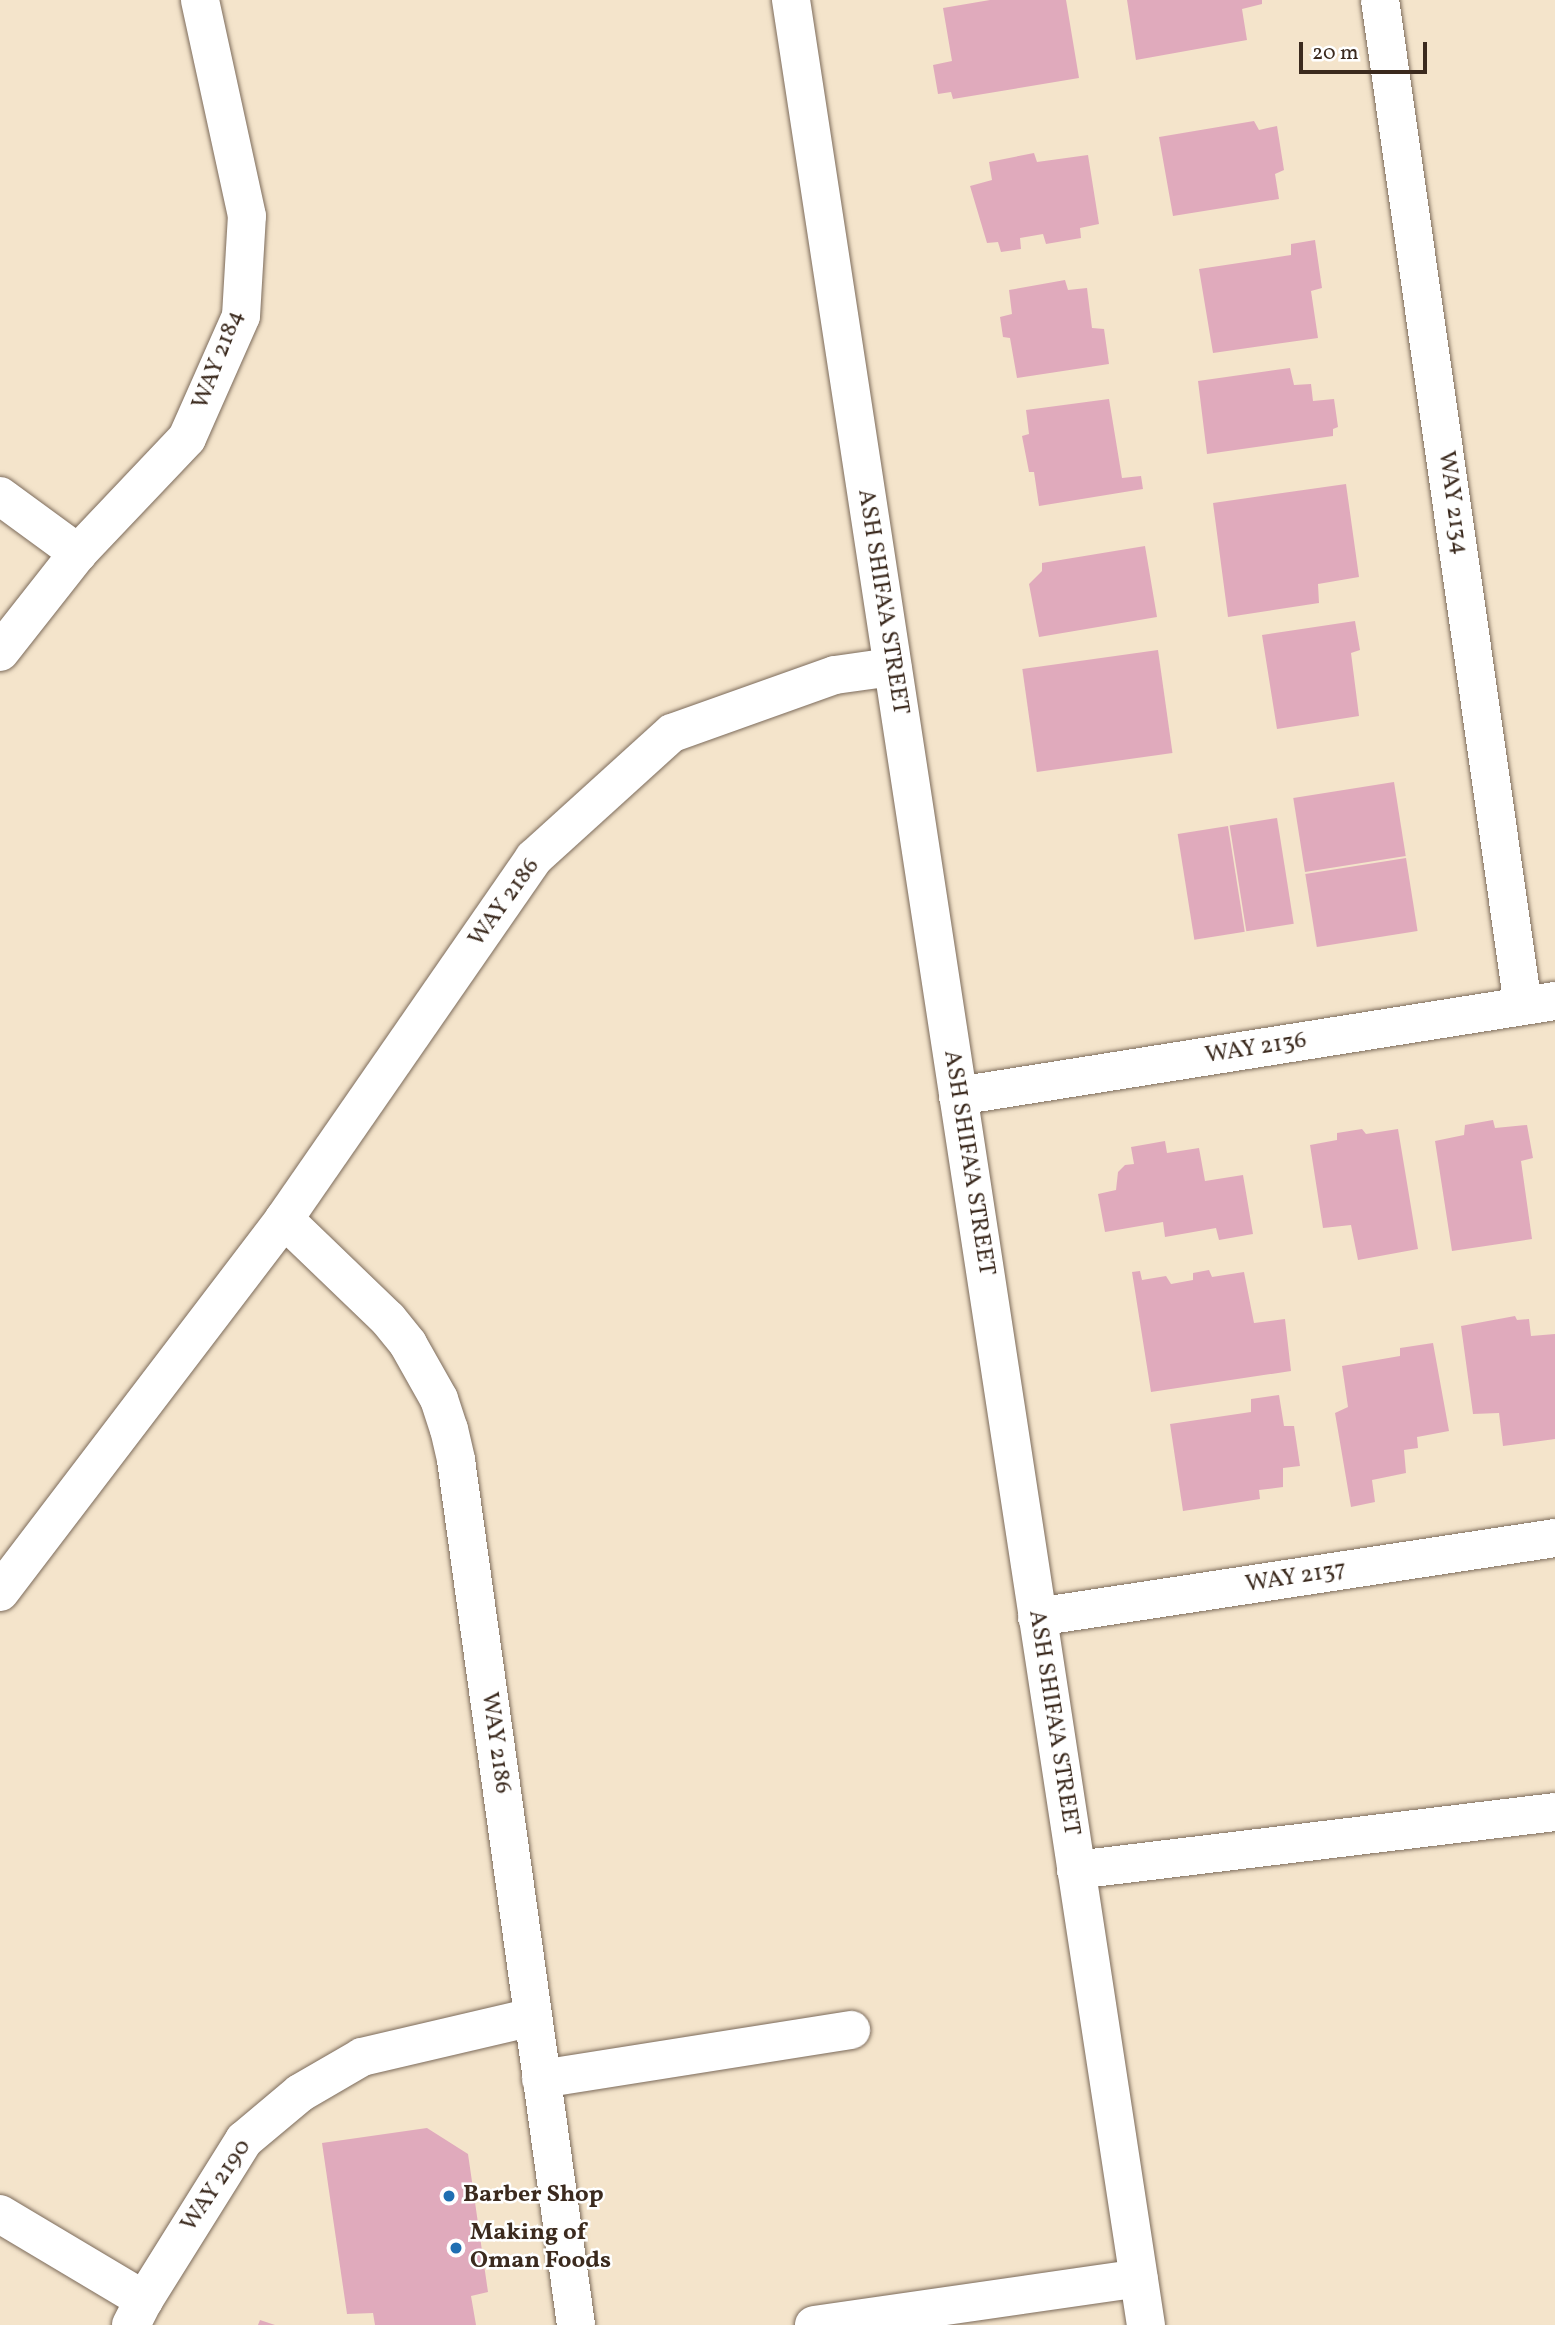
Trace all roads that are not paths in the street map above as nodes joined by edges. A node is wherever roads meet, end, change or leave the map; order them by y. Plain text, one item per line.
1 (201, 0) edge
2 (790, 0) edge
3 (1380, 0) edge
4 (0, 496) edge
5 (78, 553) junction
6 (0, 652) edge
7 (892, 667) junction
8 (1539, 1004) edge
9 (958, 1096) junction
10 (284, 1219) junction
11 (1555, 1538) edge
12 (0, 1591) edge
13 (1037, 1617) junction
14 (1555, 1812) edge
15 (1076, 1870) junction
16 (532, 2017) junction
17 (851, 2030) dead end
18 (541, 2079) junction
19 (0, 2214) edge
20 (1139, 2278) junction
21 (137, 2312) edge
22 (576, 2325) edge
23 (814, 2325) edge
24 (1146, 2325) edge

1 - 5 street, WAY 2184
2 - 7 street, ASH SHIFA'A STREET
3 - 8 street, WAY 2134
4 - 5 street
5 - 6 street, WAY 2184
7 - 9 street, ASH SHIFA'A STREET
7 - 10 street, WAY 2186
8 - 9 street, WAY 2136
9 - 13 street, ASH SHIFA'A STREET
10 - 12 street, WAY 2186
10 - 16 street, WAY 2186
11 - 13 street, WAY 2137
13 - 15 street, ASH SHIFA'A STREET
14 - 15 street
15 - 20 street, ASH SHIFA'A STREET
16 - 18 street, WAY 2186
16 - 21 street, WAY 2190
17 - 18 street
18 - 22 street, WAY 2186
19 - 21 street
20 - 23 street
20 - 24 street, ASH SHIFA'A STREET

